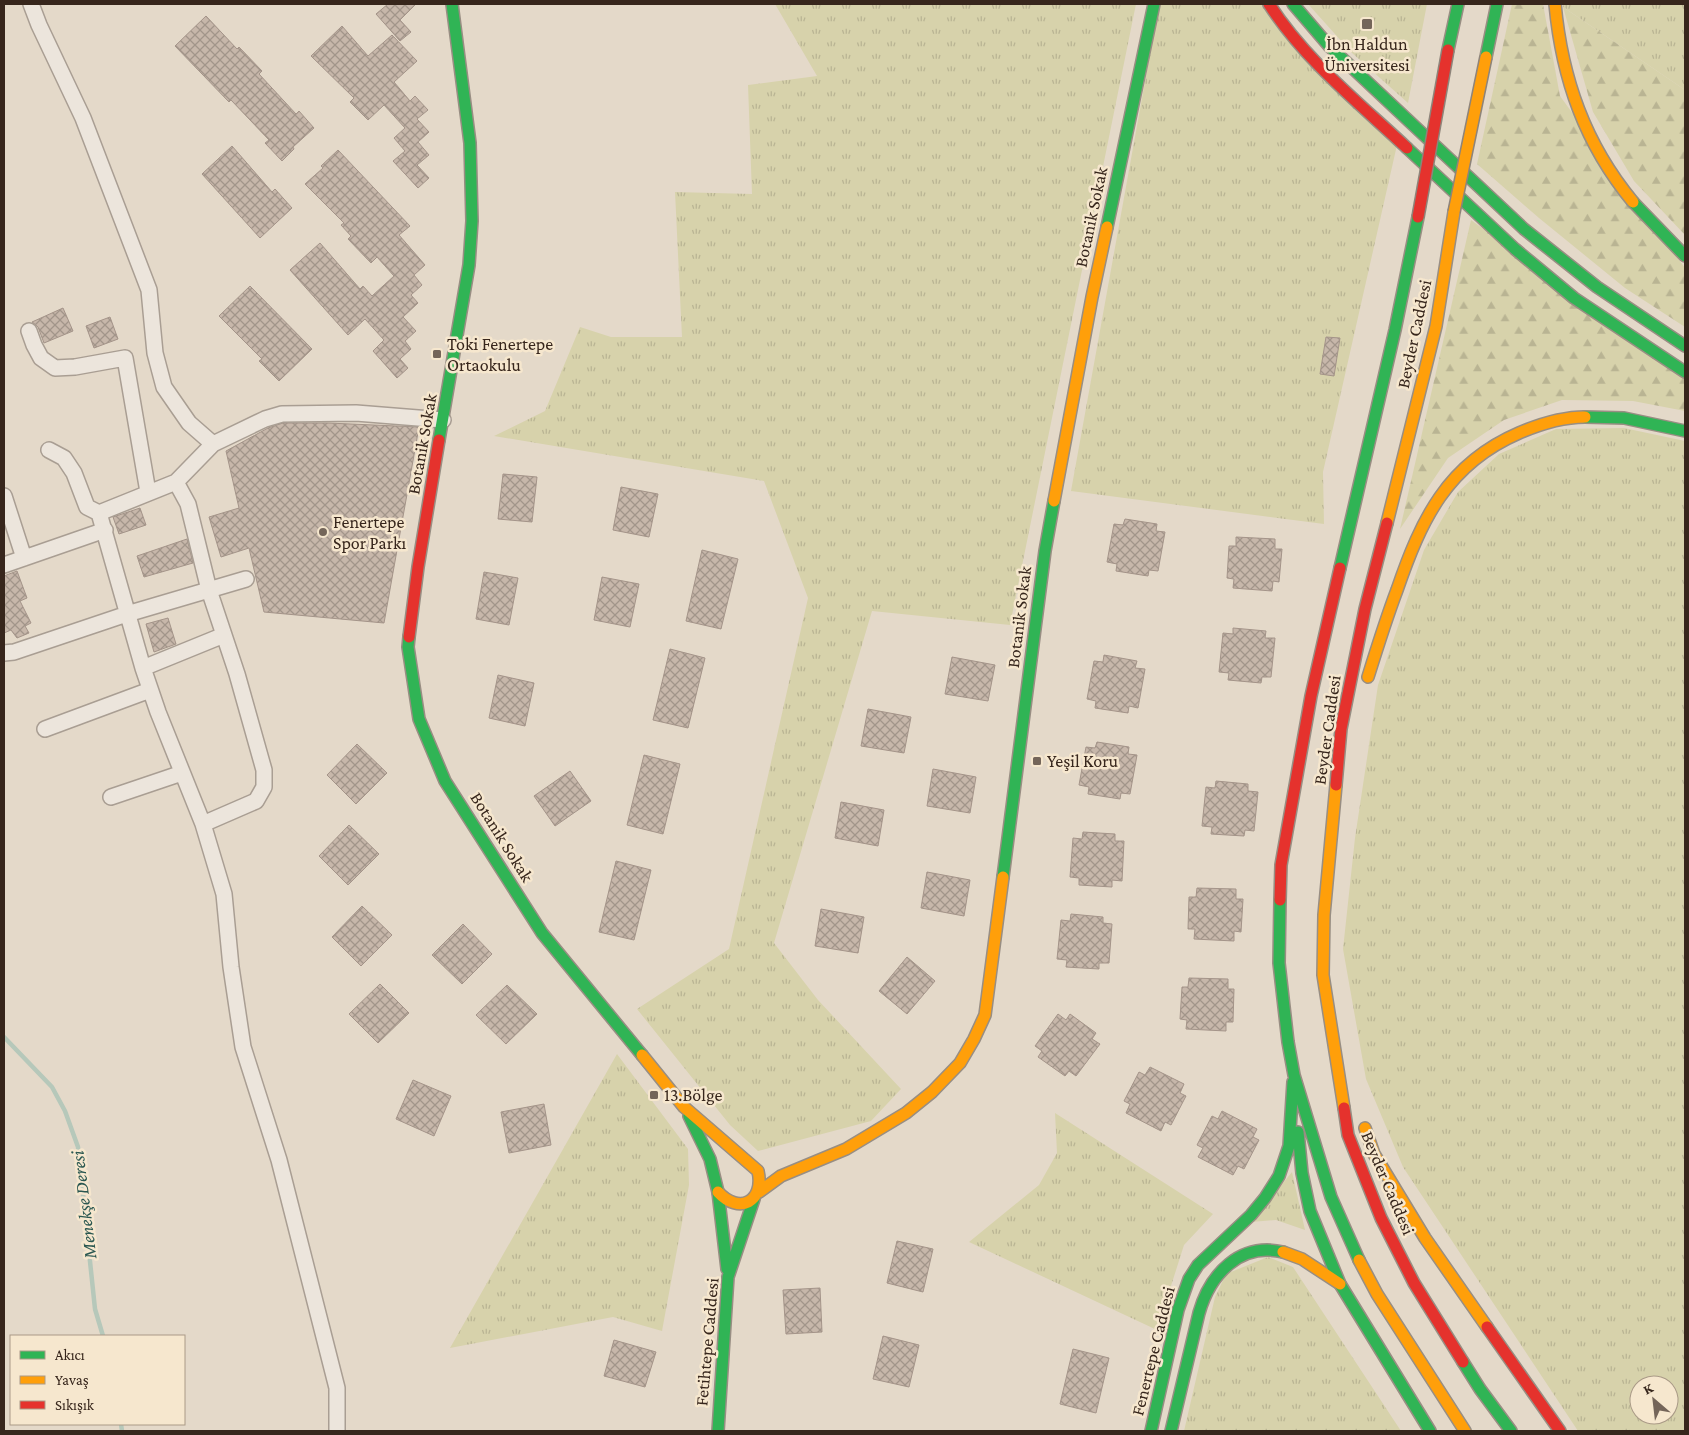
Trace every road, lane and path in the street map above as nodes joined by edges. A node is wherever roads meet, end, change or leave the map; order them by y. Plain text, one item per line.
1 (31, 4) edge
2 (452, 4) edge
3 (1154, 4) edge
4 (1270, 4) edge
5 (1293, 4) edge
6 (1458, 4) edge
7 (1498, 4) edge
8 (1555, 4) edge
9 (1685, 256) edge
10 (29, 331) dead end
11 (1685, 346) edge
12 (1685, 372) edge
13 (443, 420) junction
14 (1685, 431) edge
15 (213, 444) junction
16 (48, 450) dead end
17 (176, 482) junction
18 (148, 492) junction
19 (4, 496) edge
20 (99, 513) junction
21 (104, 530) junction
22 (24, 558) junction
23 (4, 565) edge
24 (246, 579) dead end
25 (209, 590) junction
26 (127, 614) junction
27 (224, 635) junction
28 (4, 653) edge
29 (143, 668) junction
30 (1365, 686) dead end
31 (150, 690) junction
32 (1358, 698) dead end
33 (45, 729) dead end
34 (1341, 729) junction
35 (182, 773) junction
36 (111, 797) dead end
37 (203, 824) junction
38 (1338, 1064) junction
39 (1294, 1075) junction
40 (684, 1107) junction
41 (818, 1160) junction
42 (750, 1163) junction
43 (717, 1188) junction
44 (756, 1196) junction
45 (728, 1277) junction
46 (1340, 1284) junction
47 (338, 1431) edge
48 (718, 1431) edge
49 (1151, 1431) edge
50 (1171, 1431) edge
51 (1430, 1431) edge
52 (1465, 1431) edge
53 (1512, 1431) edge
54 (1560, 1431) edge

1 - 15 street
2 - 13 main road, Botanik Sokak
3 - 41 main road, Botanik Sokak
4 - 12 main road
5 - 11 main road
6 - 39 main road, Beyder Caddesi, bridge
7 - 34 main road, Beyder Caddesi, bridge
8 - 9 main road
10 - 18 street
13 - 15 street
13 - 40 main road, Botanik Sokak
14 - 30 main road
15 - 17 street
16 - 20 street
17 - 18 street
17 - 25 street
18 - 20 street
19 - 22 street
20 - 21 street
21 - 22 street
21 - 26 street
22 - 23 street
24 - 25 street
25 - 26 street
25 - 27 street
26 - 28 street
26 - 29 street
27 - 29 street
27 - 37 street
29 - 31 street
31 - 33 street
31 - 35 street
32 - 34 main road
34 - 38 main road, Beyder Caddesi
35 - 36 street
35 - 37 street
37 - 47 street
38 - 53 main road, Beyder Caddesi
38 - 54 main road
39 - 46 main road
39 - 49 main road, Fenertepe Caddesi
39 - 52 main road, Beyder Caddesi
40 - 42 main road
40 - 43 main road
41 - 42 main road, Botanik Sokak
41 - 44 main road, Botanik Sokak
42 - 43 main road
42 - 44 main road
43 - 44 main road
43 - 45 main road
44 - 45 main road, Fetihtepe Caddesi
45 - 48 main road, Fetihtepe Caddesi
46 - 50 main road, Fenertepe Caddesi
46 - 51 main road

